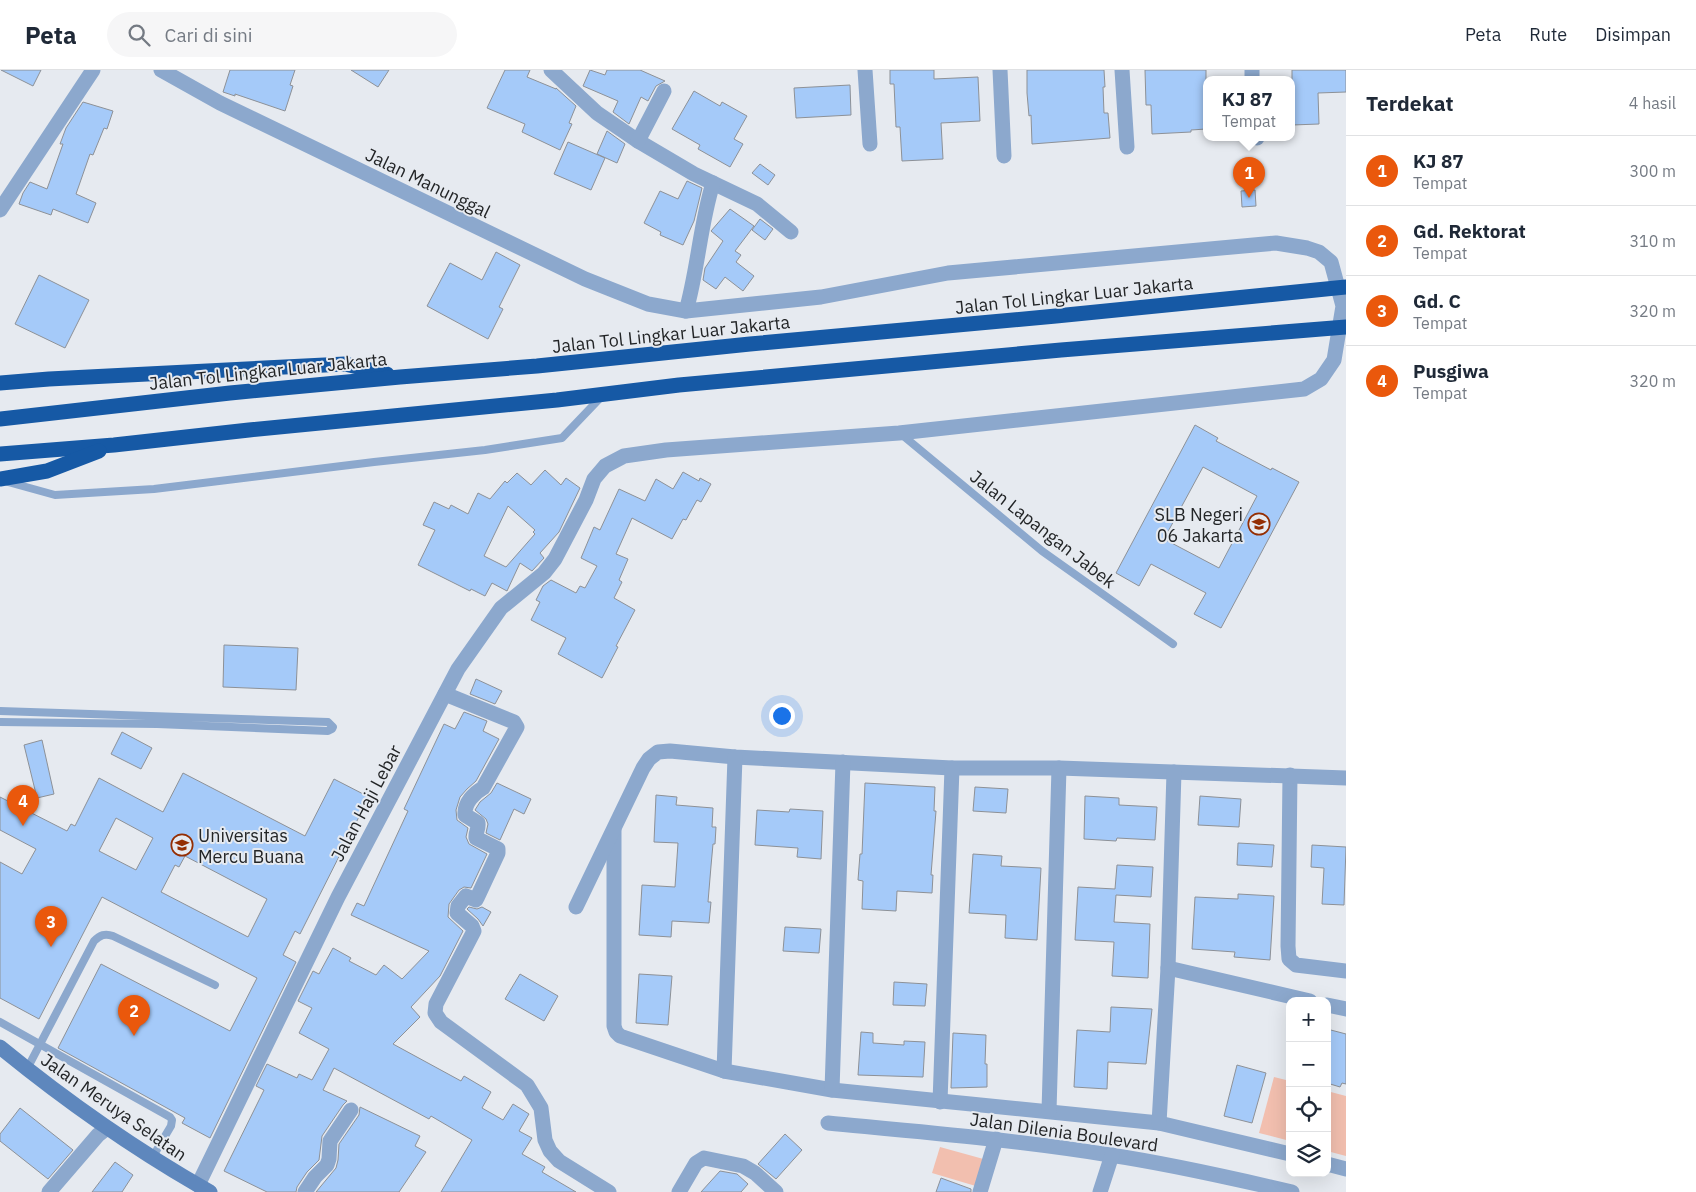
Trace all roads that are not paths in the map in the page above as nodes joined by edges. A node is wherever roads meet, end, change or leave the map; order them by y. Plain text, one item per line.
1 (93, 70) edge
2 (161, 70) edge
3 (551, 70) edge
4 (865, 70) edge
5 (1000, 70) edge
6 (1122, 70) edge
7 (664, 91) dead end
8 (638, 141) junction
9 (870, 144) dead end
10 (1127, 146) dead end
11 (1004, 156) dead end
12 (713, 183) junction
13 (0, 210) edge
14 (791, 232) dead end
15 (1346, 286) edge
16 (686, 311) junction
17 (1346, 327) edge
18 (400, 377) junction
19 (0, 384) edge
20 (604, 394) junction
21 (0, 419) edge
22 (899, 433) junction
23 (114, 446) junction
24 (0, 454) edge
25 (605, 466) joint
26 (0, 479) edge
27 (1173, 644) dead end
28 (445, 694) junction
29 (0, 711) edge
30 (0, 722) edge
31 (735, 756) junction
32 (843, 762) junction
33 (952, 768) junction
34 (1059, 768) junction
35 (1174, 772) junction
36 (1290, 775) junction
37 (1346, 778) edge
38 (614, 830) junction
39 (576, 907) dead end
40 (1168, 968) junction
41 (1346, 971) edge
42 (215, 985) dead end
43 (1293, 997) edge
44 (1331, 1005) edge
45 (1346, 1009) edge
46 (0, 1022) edge
47 (40, 1045) junction
48 (0, 1047) edge
49 (28, 1069) junction
50 (724, 1071) junction
51 (832, 1090) junction
52 (940, 1102) junction
53 (350, 1110) dead end
54 (1049, 1111) junction
55 (828, 1123) dead end
56 (1159, 1123) junction
57 (107, 1128) junction
58 (996, 1139) junction
59 (1286, 1153) edge
60 (1112, 1155) junction
61 (152, 1158) junction
62 (1331, 1165) edge
63 (1346, 1169) edge
64 (1230, 1185) edge
65 (204, 1189) edge
66 (49, 1192) edge
67 (305, 1192) edge
68 (609, 1192) edge
69 (679, 1192) edge
70 (776, 1192) edge
71 (980, 1192) edge
72 (1100, 1192) edge
73 (1292, 1192) edge

1 - 13 street
2 - 16 street, Jalan Manunggal
3 - 8 street
4 - 9 street
5 - 11 street
6 - 10 street
7 - 8 street
8 - 12 street
12 - 14 street
12 - 16 street
15 - 18 highway, Jalan Tol Lingkar Luar Jakarta
16 - 22 street, Jalan Manunggal
17 - 20 highway
18 - 19 highway
18 - 21 highway, Jalan Tol Lingkar Luar Jakarta
20 - 23 highway
20 - 26 lane
22 - 25 street, Jalan Manunggal
22 - 27 lane, Jalan Lapangan Jabek
23 - 24 highway
23 - 26 highway
25 - 28 street, Jalan Haji Lebar
28 - 65 street, Jalan Haji Lebar
28 - 68 street
29 - 30 lane
31 - 32 street
31 - 38 street
31 - 50 street
32 - 33 street
32 - 51 street
33 - 34 street
33 - 52 street
34 - 35 street
34 - 54 street
35 - 36 street
35 - 40 street
36 - 37 street
36 - 41 street
38 - 39 street
38 - 50 street
40 - 43 street
40 - 56 street
42 - 47 lane
44 - 45 street
46 - 47 lane
47 - 49 lane
47 - 61 lane
48 - 49 main road, Jalan Meruya Selatan
49 - 57 main road, Jalan Meruya Selatan
50 - 51 street
51 - 52 street
52 - 54 street
53 - 67 street
54 - 56 street
55 - 58 street, Jalan Dilenia Boulevard
56 - 59 street
57 - 61 main road, Jalan Meruya Selatan
57 - 66 street
58 - 60 street, Jalan Dilenia Boulevard
58 - 71 street
60 - 64 street, Jalan Dilenia Boulevard
60 - 72 street
61 - 65 main road, Jalan Meruya Selatan
62 - 63 street
64 - 73 street, Jalan Dilenia Boulevard
69 - 70 street

